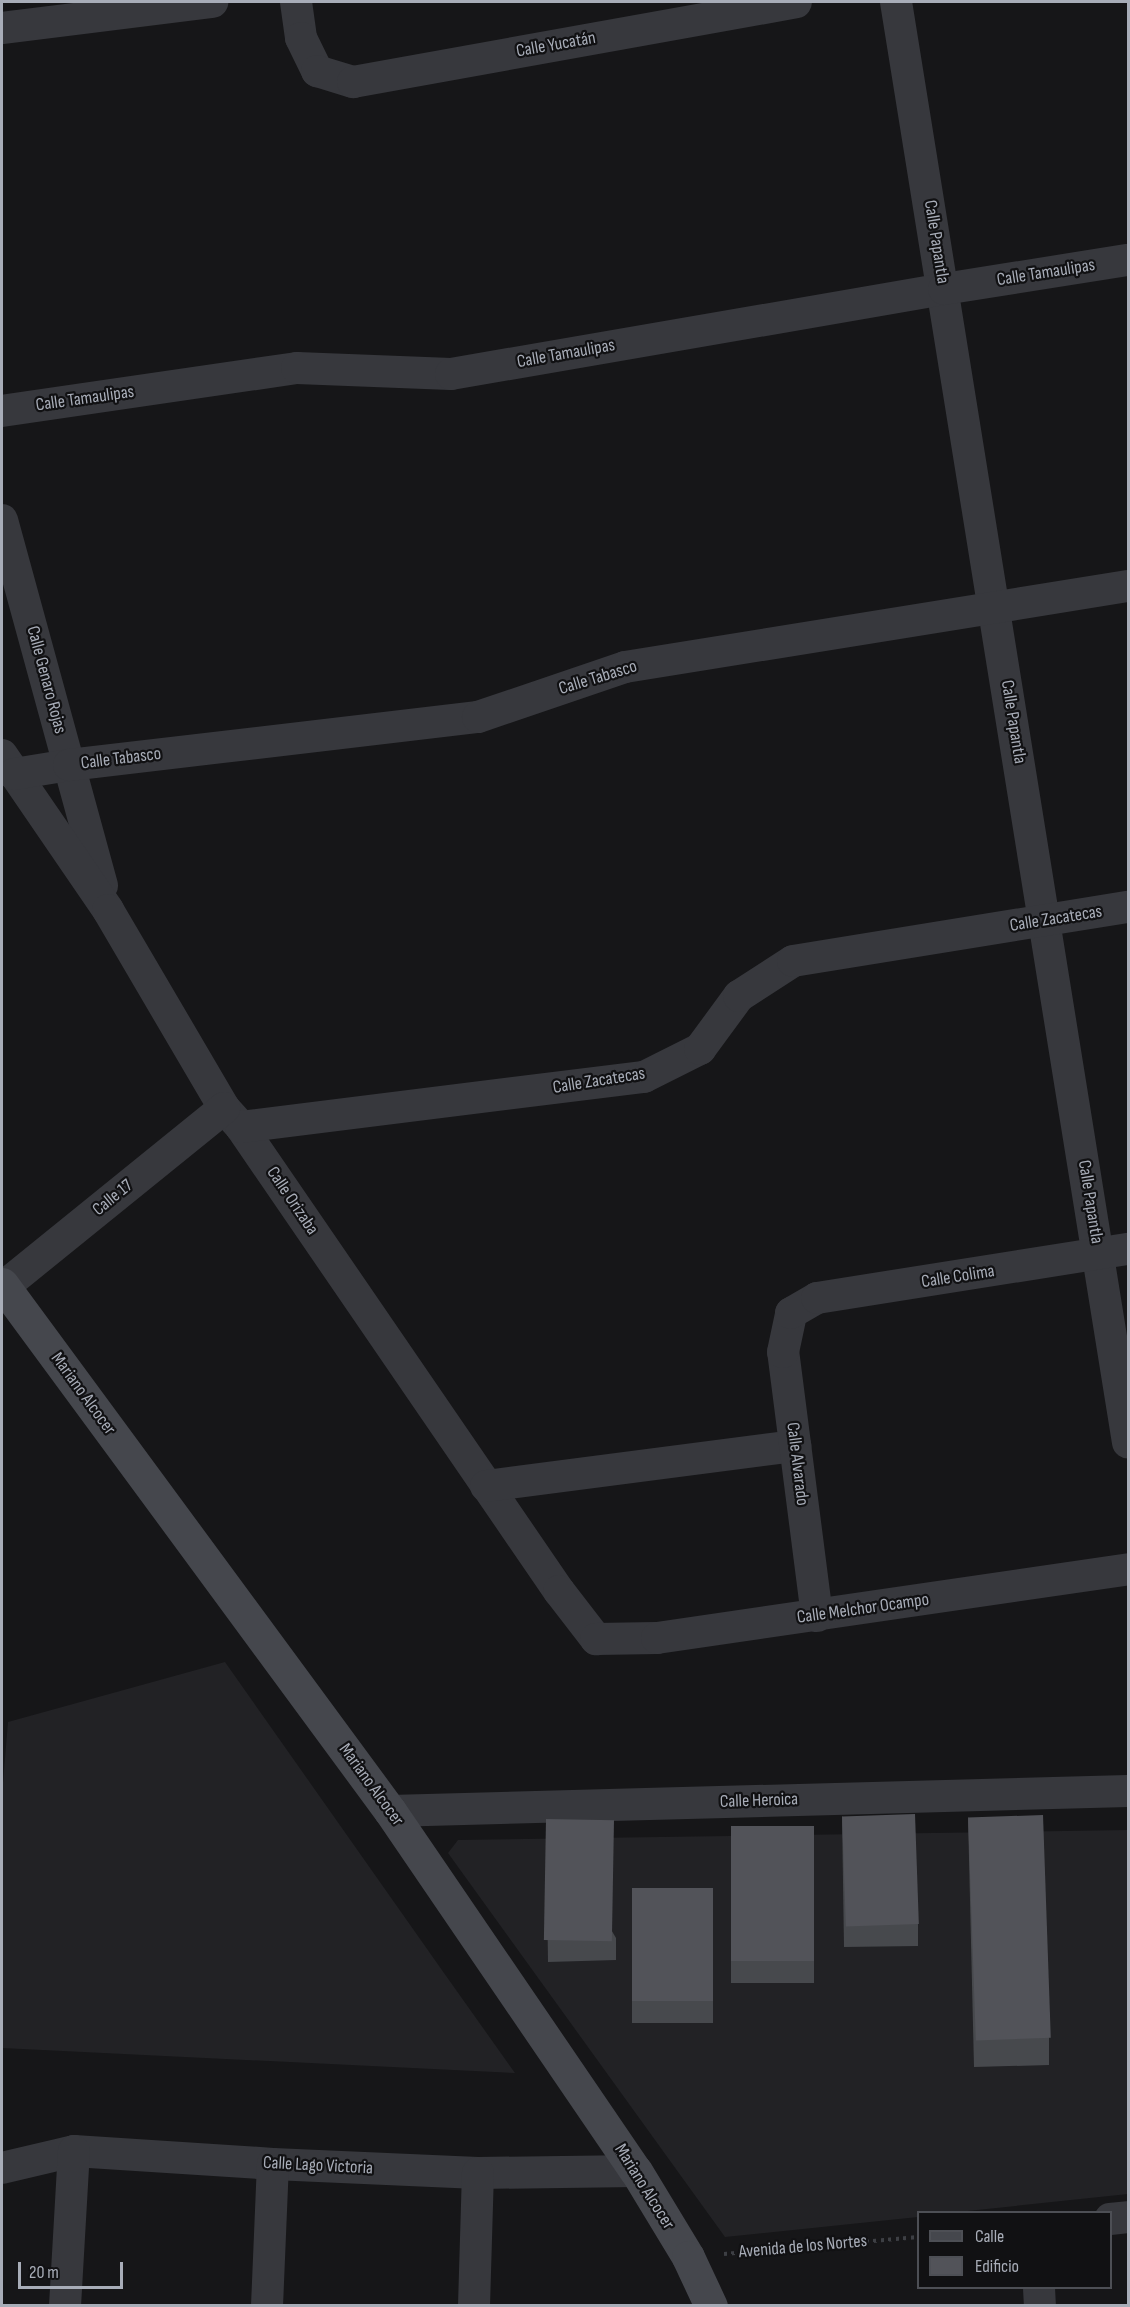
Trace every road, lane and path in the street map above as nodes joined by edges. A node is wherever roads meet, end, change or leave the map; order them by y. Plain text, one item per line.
1 (212, 2) edge
2 (296, 2) edge
3 (795, 2) edge
4 (896, 2) edge
5 (2, 28) edge
6 (1128, 260) edge
7 (944, 289) junction
8 (2, 411) edge
9 (2, 520) edge
10 (1128, 586) edge
11 (995, 609) junction
12 (8, 765) edge
13 (69, 765) junction
14 (1128, 907) edge
15 (108, 910) junction
16 (1045, 921) junction
17 (233, 1118) junction
18 (1113, 1252) edge
19 (2, 1286) edge
20 (791, 1313) joint
21 (1128, 1442) edge
22 (795, 1446) junction
23 (486, 1486) junction
24 (1128, 1569) edge
25 (817, 1616) junction
26 (596, 1639) joint
27 (1128, 1791) edge
28 (390, 1811) junction
29 (74, 2151) junction
30 (273, 2164) junction
31 (2, 2168) edge
32 (636, 2171) junction
33 (477, 2173) junction
34 (1128, 2217) edge
35 (1112, 2219) edge
36 (917, 2237) edge
37 (688, 2257) junction
38 (1039, 2289) edge
39 (65, 2306) edge
40 (267, 2306) edge
41 (474, 2306) edge
42 (711, 2306) edge
43 (1040, 2306) edge

1 - 5 street
2 - 3 street, Calle Yucatán
4 - 7 street, Calle Papantla
6 - 7 street, Calle Tamaulipas
7 - 8 street, Calle Tamaulipas
7 - 11 street, Calle Papantla
9 - 13 street, Calle Genaro Rojas
10 - 11 street, Calle Tabasco
11 - 13 street, Calle Tabasco
11 - 16 street, Calle Papantla
12 - 13 street, Calle Tabasco
12 - 15 street, Calle Orizaba
13 - 15 street, Calle Genaro Rojas
14 - 16 street, Calle Zacatecas
15 - 17 street, Calle Orizaba
16 - 17 street, Calle Zacatecas
16 - 18 street, Calle Papantla
17 - 19 street, Calle 17
17 - 23 street, Calle Orizaba
18 - 20 street, Calle Colima
18 - 21 street, Calle Papantla
19 - 28 main road, Mariano Alcocer
20 - 22 street, Calle Alvarado
22 - 23 street
22 - 25 street, Calle Alvarado
23 - 26 street, Calle Orizaba
24 - 25 street, Calle Melchor Ocampo
25 - 26 street, Calle Melchor Ocampo
27 - 28 street, Calle Heroica
28 - 32 main road, Mariano Alcocer
29 - 30 street, Calle Lago Victoria
29 - 31 street, Calle Lago Victoria
29 - 39 street
30 - 33 street, Calle Lago Victoria
30 - 40 street
32 - 33 street, Calle Lago Victoria
32 - 37 main road, Mariano Alcocer
33 - 41 street
34 - 35 street
36 - 37 path, Avenida de los Nortes
37 - 42 main road, Mariano Alcocer
38 - 43 street

